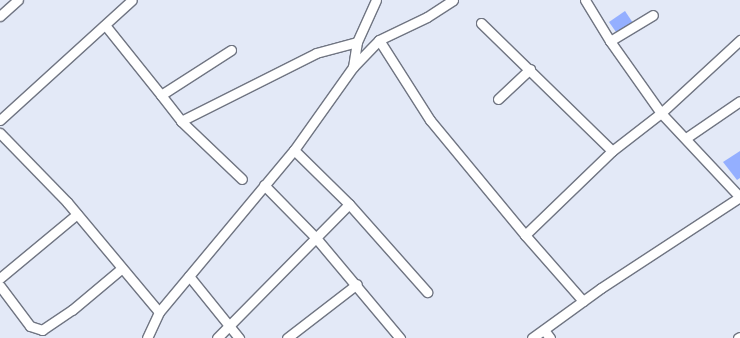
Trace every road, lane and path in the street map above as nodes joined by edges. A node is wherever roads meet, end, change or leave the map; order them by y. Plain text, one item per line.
1 (18, 0) edge
2 (132, 0) edge
3 (376, 0) edge
4 (453, 0) edge
5 (585, 0) edge
6 (653, 15) dead end
7 (0, 16) edge
8 (481, 23) dead end
9 (104, 25) junction
10 (379, 40) junction
11 (740, 40) edge
12 (610, 41) junction
13 (357, 42) junction
14 (231, 50) dead end
15 (353, 67) junction
16 (530, 69) junction
17 (161, 95) junction
18 (498, 99) dead end
19 (740, 101) edge
20 (661, 114) junction
21 (0, 120) edge
22 (181, 121) junction
23 (0, 133) edge
24 (686, 138) junction
25 (294, 150) junction
26 (612, 151) junction
27 (242, 179) dead end
28 (264, 186) junction
29 (740, 197) edge
30 (349, 204) junction
31 (76, 214) junction
32 (525, 235) junction
33 (316, 238) junction
34 (122, 268) junction
35 (189, 276) junction
36 (0, 278) edge
37 (357, 284) junction
38 (0, 286) edge
39 (427, 292) dead end
40 (583, 301) junction
41 (159, 312) junction
42 (230, 324) junction
43 (544, 330) junction
44 (147, 338) edge
45 (217, 338) edge
46 (239, 338) edge
47 (289, 338) edge
48 (400, 338) edge
49 (532, 338) edge
50 (550, 338) edge

1 - 7 street
2 - 9 street
3 - 13 street
4 - 10 street
5 - 12 street
6 - 12 street
8 - 16 street
9 - 17 street
9 - 21 street
10 - 15 street
10 - 32 street
11 - 20 street
12 - 20 street
13 - 15 street
13 - 22 street
14 - 17 street
15 - 25 street
16 - 18 street
16 - 26 street
17 - 22 street
19 - 24 street
20 - 24 street
20 - 26 street
22 - 27 street
23 - 31 street
24 - 29 street
25 - 28 street
25 - 30 street
26 - 32 street
28 - 33 street
28 - 35 street
29 - 40 street
30 - 33 street
30 - 39 street
31 - 34 street
31 - 36 street
32 - 40 street
33 - 37 street
33 - 42 street
34 - 38 street
34 - 41 street
35 - 41 street
35 - 42 street
37 - 47 street
37 - 48 street
40 - 43 street
41 - 44 street
42 - 45 street
42 - 46 street
43 - 49 street
43 - 50 street

